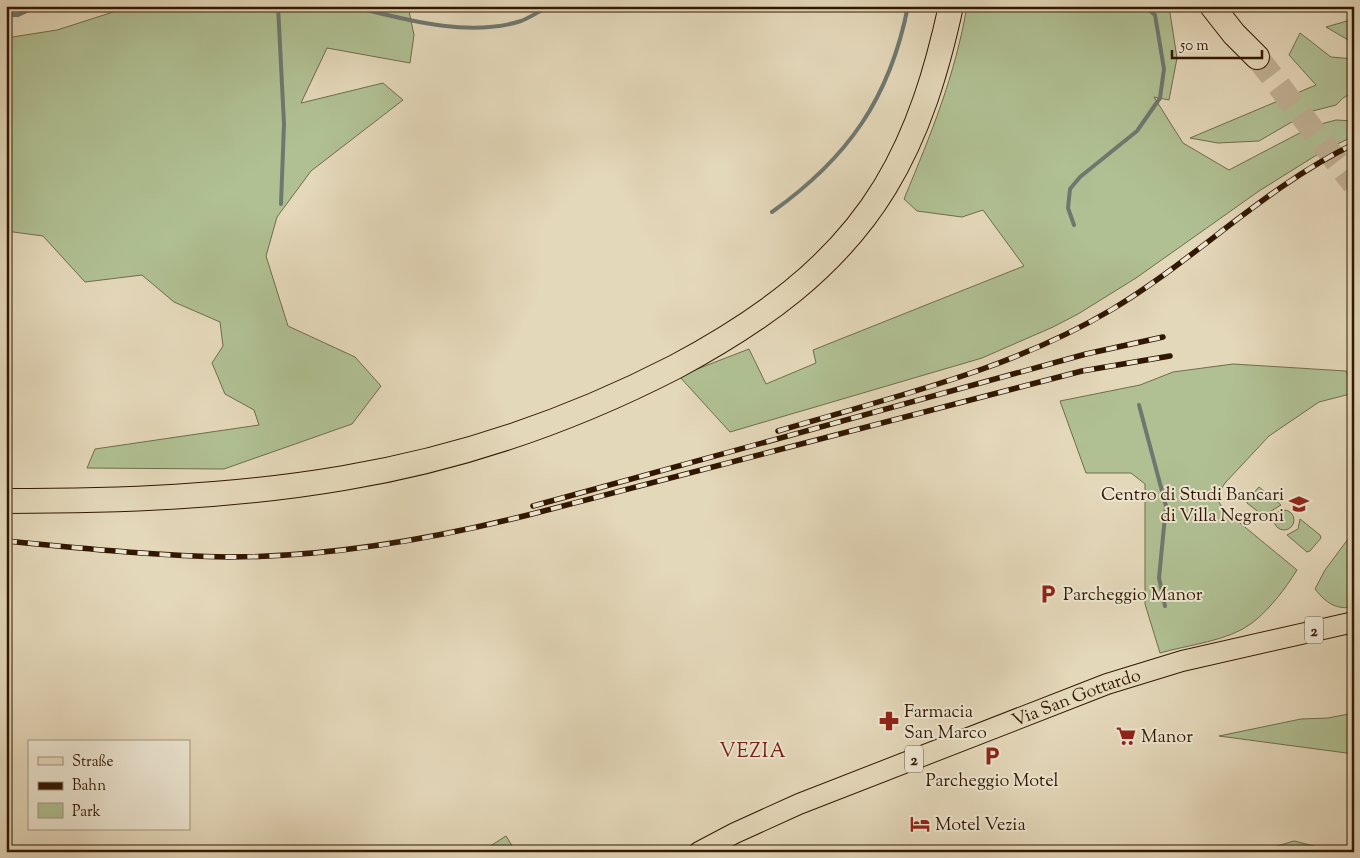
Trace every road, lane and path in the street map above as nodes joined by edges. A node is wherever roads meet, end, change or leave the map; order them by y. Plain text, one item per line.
1 (936, 6) edge
2 (950, 6) edge
3 (1212, 6) edge
4 (1222, 6) edge
5 (6, 484) edge
6 (6, 500) edge
7 (1354, 622) edge
8 (699, 852) edge

1 - 5 highway
2 - 6 highway
3 - 4 highway
7 - 8 main road, Via San Gottardo / 2

